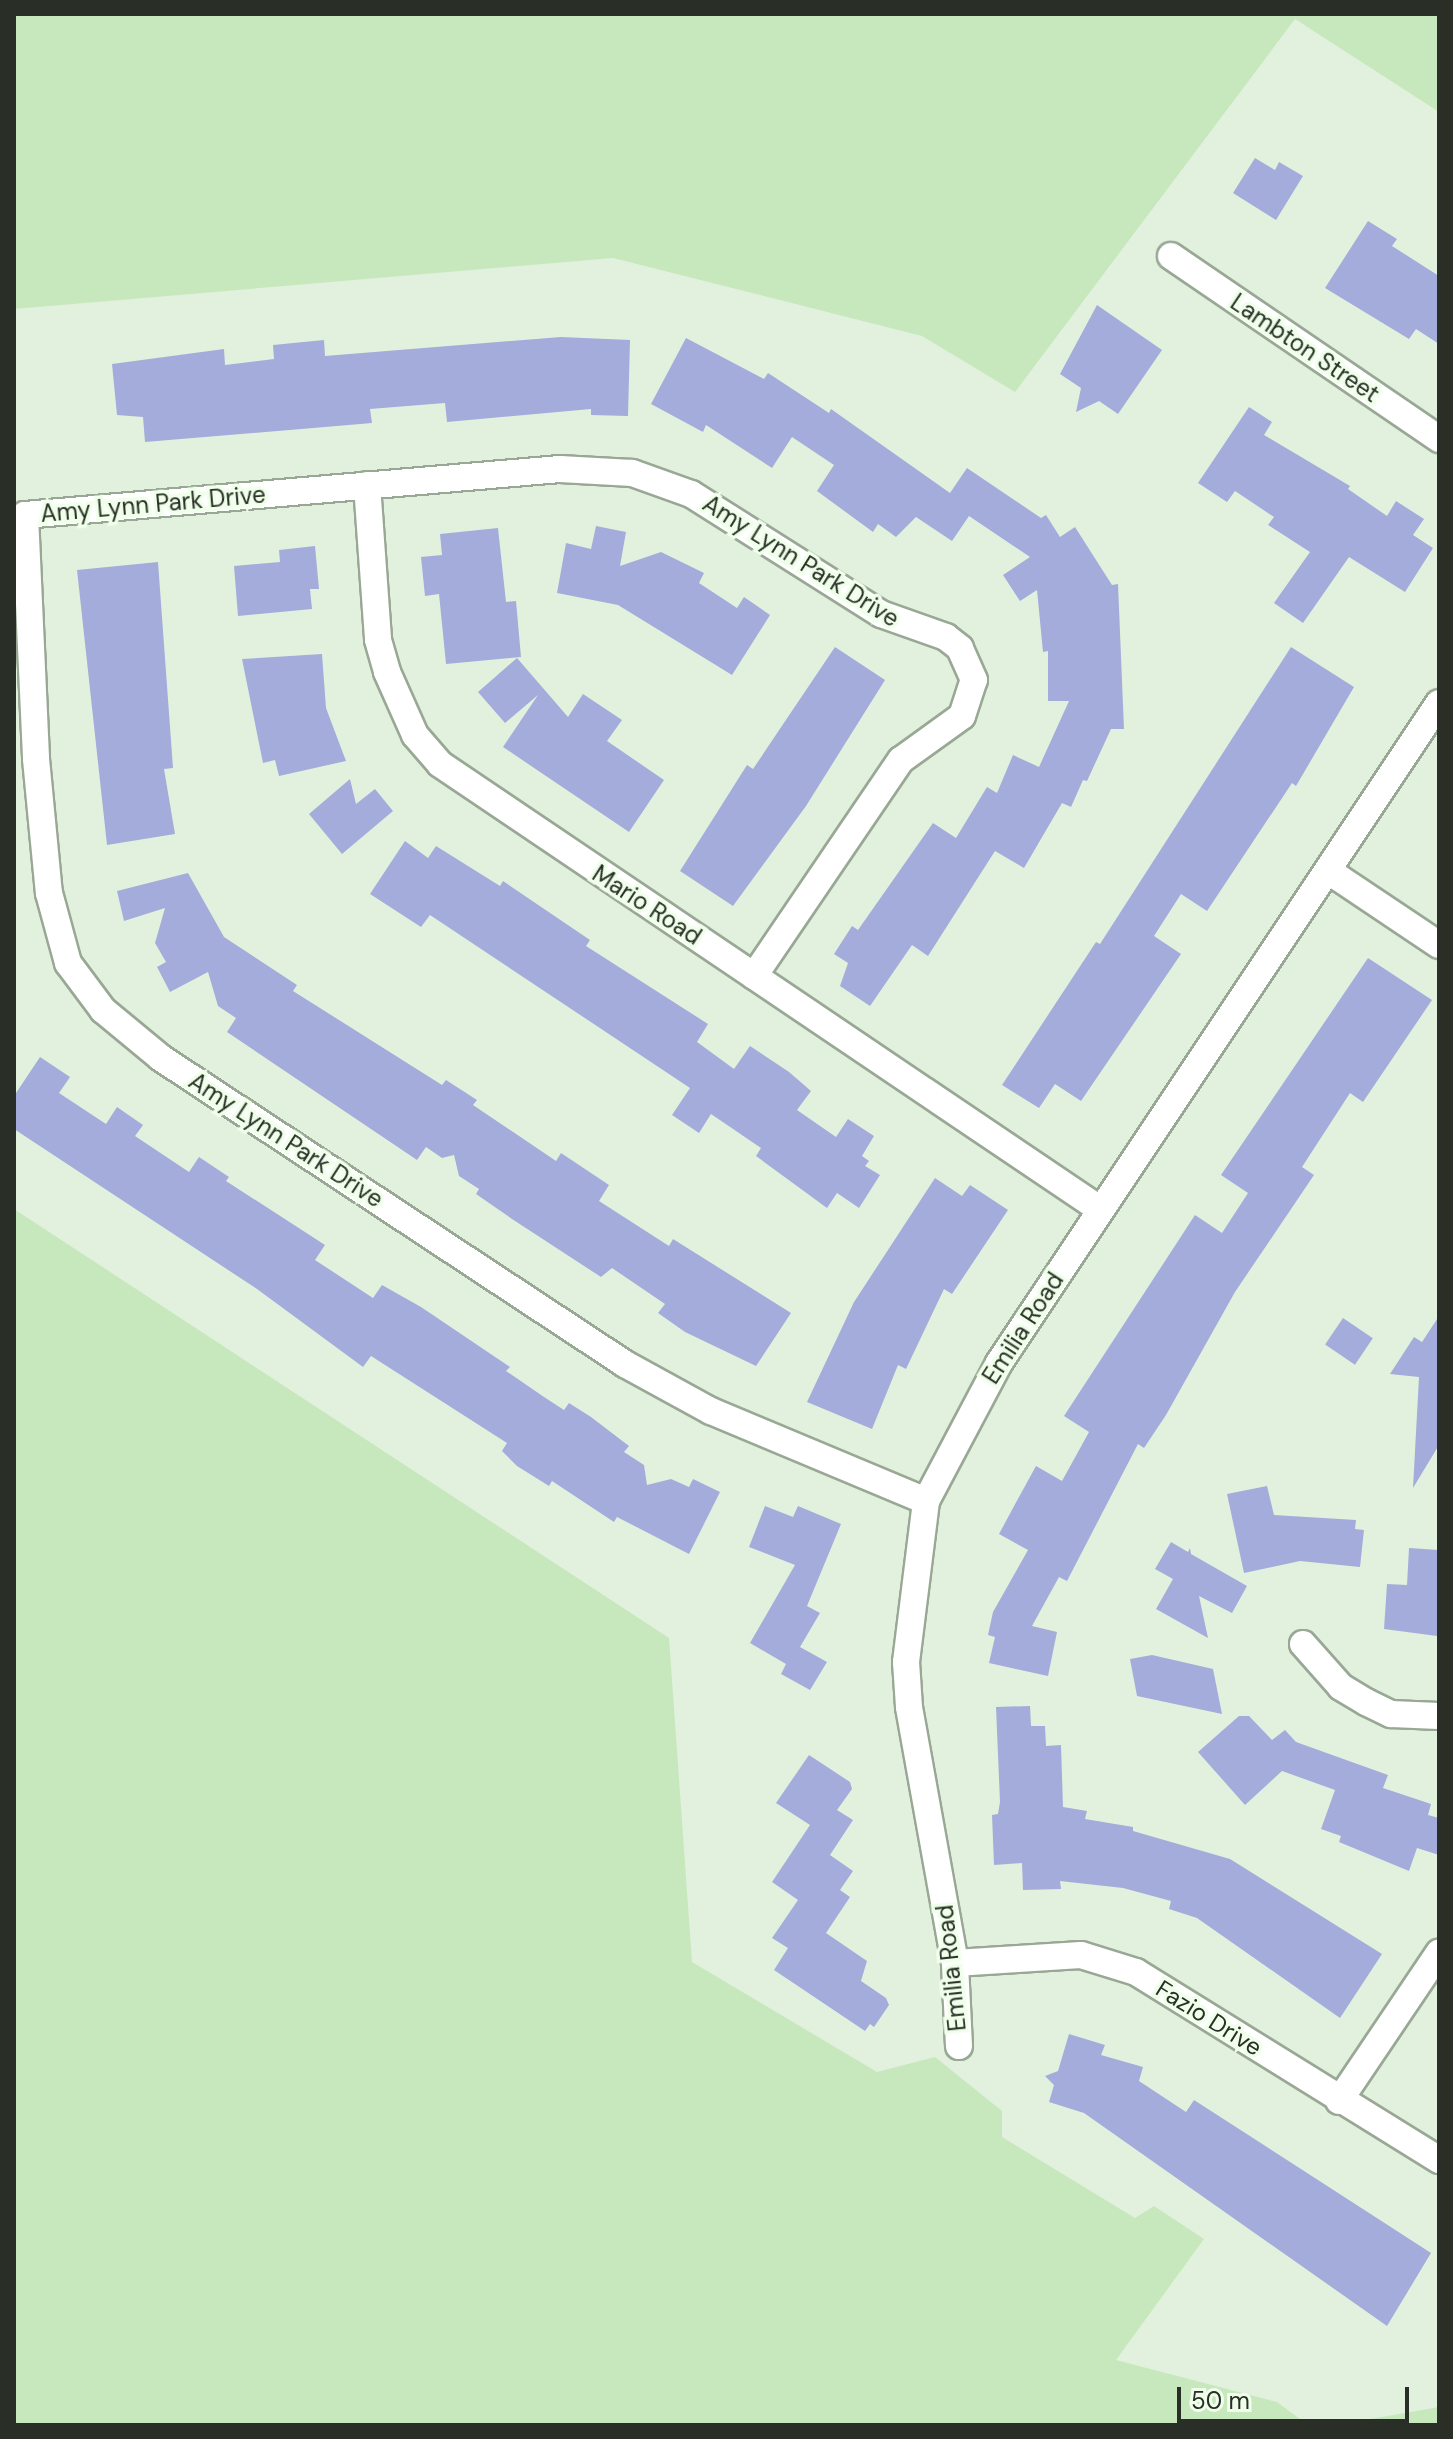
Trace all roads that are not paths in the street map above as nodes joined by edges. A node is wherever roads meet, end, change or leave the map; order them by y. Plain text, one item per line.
1 (1171, 256) dead end
2 (1439, 439) edge
3 (367, 485) junction
4 (1439, 703) edge
5 (1330, 872) junction
6 (1439, 945) edge
7 (754, 976) junction
8 (1101, 1210) junction
9 (926, 1501) junction
10 (1303, 1644) dead end
11 (1439, 1716) edge
12 (1439, 1953) edge
13 (955, 1963) junction
14 (959, 2046) dead end
15 (1339, 2101) junction
16 (1439, 2160) edge

1 - 2 street, Lambton Street
3 - 7 street, Mario Road
3 - 7 street, Amy Lynn Park Drive
3 - 9 street, Amy Lynn Park Drive
4 - 5 street, Emilia Road
5 - 6 street
5 - 8 street, Emilia Road
7 - 8 street, Mario Road
8 - 9 street, Emilia Road
9 - 13 street, Emilia Road
10 - 11 street
12 - 15 street
13 - 14 street, Emilia Road
13 - 15 street, Fazio Drive
15 - 16 street, Fazio Drive

